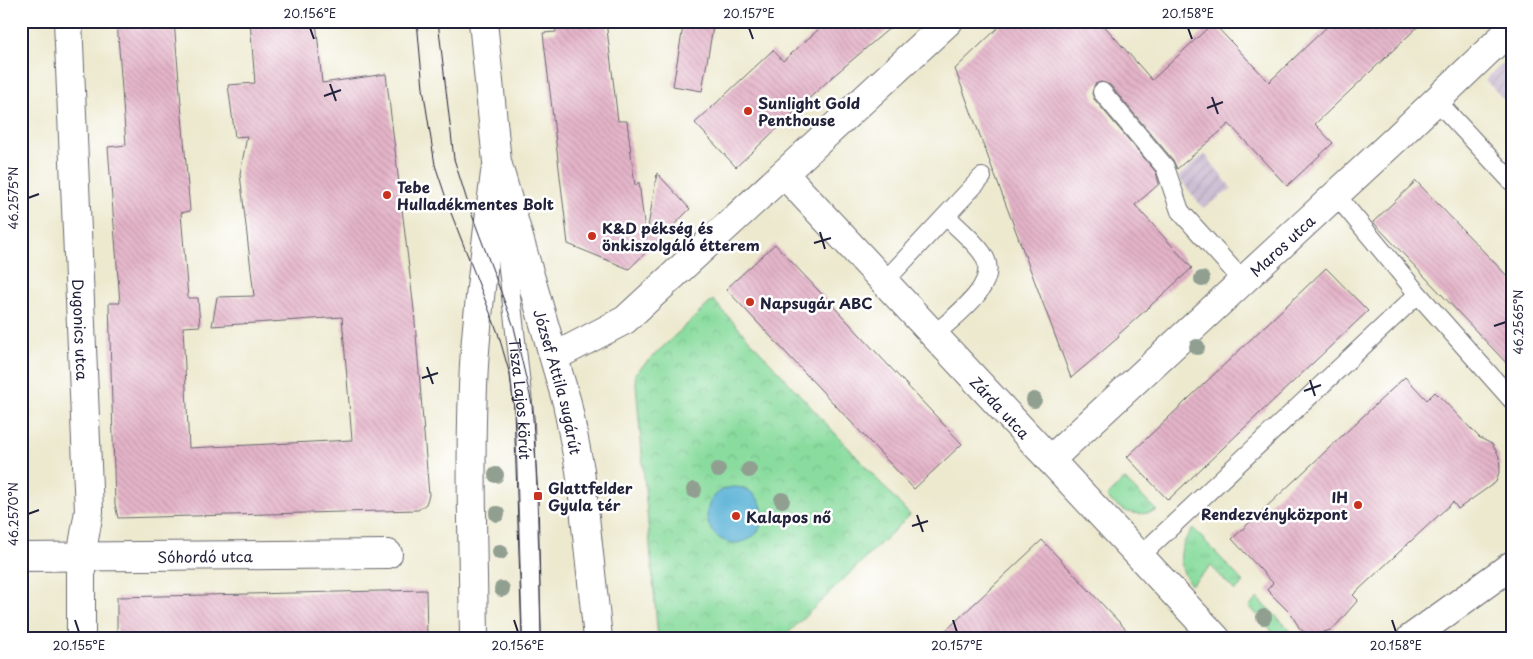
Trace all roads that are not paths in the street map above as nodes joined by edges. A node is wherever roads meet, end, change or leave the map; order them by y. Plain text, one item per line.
1 (68, 21) edge
2 (483, 21) edge
3 (949, 21) edge
4 (1512, 28) edge
5 (1102, 92) dead end
6 (1437, 101) junction
7 (497, 162) junction
8 (784, 174) junction
9 (982, 178) dead end
10 (1512, 182) edge
11 (1336, 195) junction
12 (946, 216) junction
13 (1243, 281) junction
14 (884, 282) junction
15 (1418, 294) junction
16 (934, 335) junction
17 (554, 357) junction
18 (1512, 400) edge
19 (1050, 460) junction
20 (388, 554) dead end
21 (1140, 556) junction
22 (21, 557) edge
23 (81, 557) junction
24 (1512, 565) edge
25 (81, 638) edge
26 (474, 638) edge
27 (532, 638) edge
28 (598, 638) edge
29 (1216, 638) edge
30 (1411, 638) edge

1 - 23 street, Dugonics utca
2 - 7 street, József Attila sugárút
3 - 8 street
4 - 6 street, Maros utca
5 - 13 lane
6 - 10 lane
6 - 11 street, Maros utca
7 - 17 street, József Attila sugárút
7 - 26 street, József Attila sugárút
7 - 27 lane, Tisza Lajos körút
8 - 14 street, Zárda utca
8 - 17 street
9 - 12 lane
11 - 13 street, Maros utca
11 - 15 lane
12 - 14 lane
12 - 16 lane
13 - 19 street, Maros utca
14 - 16 street, Zárda utca
15 - 18 lane
15 - 21 lane
16 - 19 street, Zárda utca
17 - 28 street, József Attila sugárút
19 - 21 street, Zárda utca
20 - 23 street, Sóhordó utca
21 - 29 street, Zárda utca
22 - 23 street, Sóhordó utca
23 - 25 street, Dugonics utca
24 - 30 street

